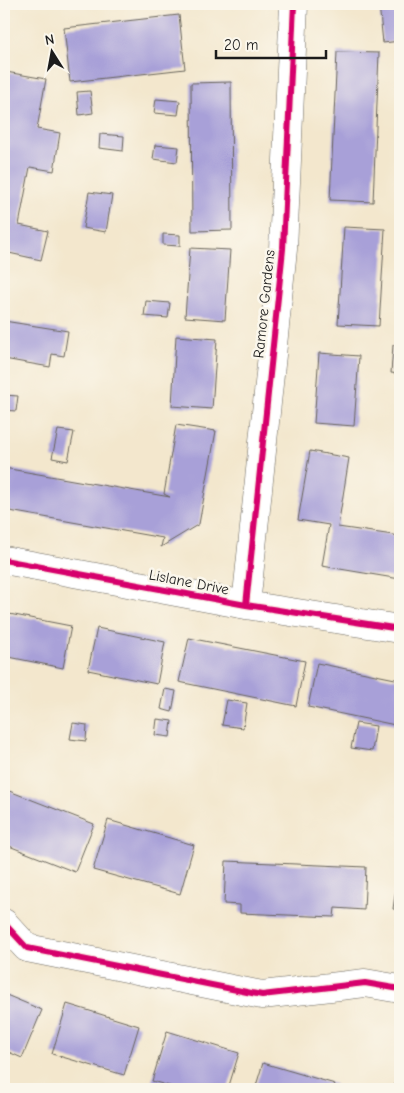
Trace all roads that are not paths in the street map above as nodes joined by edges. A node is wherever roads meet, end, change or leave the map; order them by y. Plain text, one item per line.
1 (294, 4) edge
2 (4, 560) edge
3 (246, 605) junction
4 (400, 628) edge
5 (4, 923) edge
6 (400, 989) edge

1 - 3 street, Ramore Gardens
2 - 3 street, Lislane Drive
3 - 4 street, Lislane Drive
5 - 6 street

